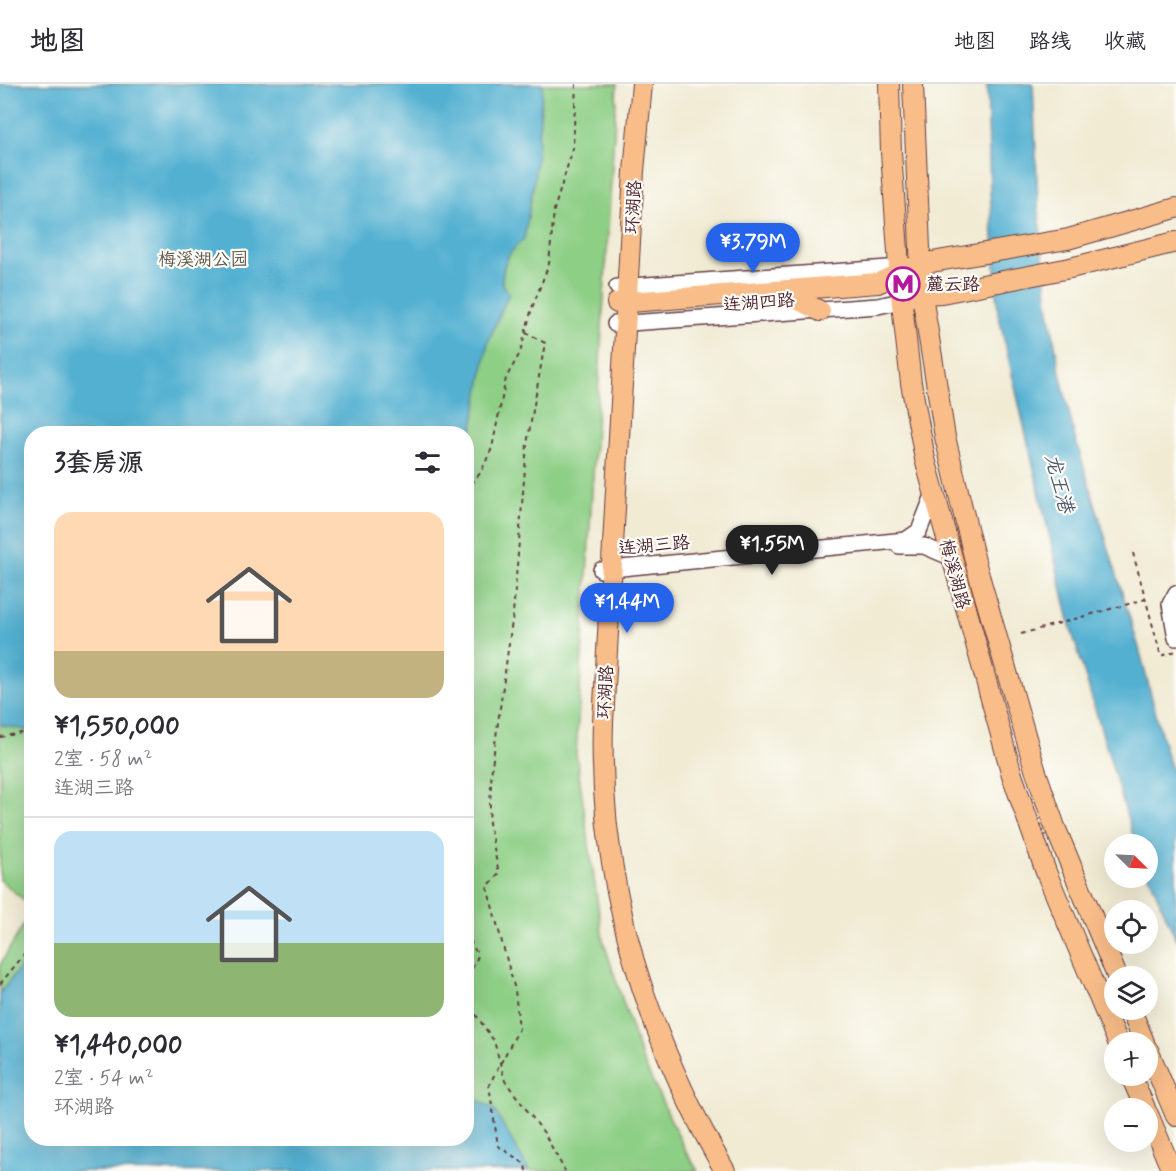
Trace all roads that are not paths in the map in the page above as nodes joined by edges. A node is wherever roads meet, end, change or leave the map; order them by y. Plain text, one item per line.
1 (631, 84) edge
2 (642, 84) edge
3 (889, 84) edge
4 (913, 84) edge
5 (1176, 208) edge
6 (1176, 242) edge
7 (920, 264) junction
8 (899, 270) junction
9 (733, 281) junction
10 (719, 295) junction
11 (922, 295) junction
12 (902, 298) junction
13 (799, 300) junction
14 (622, 306) junction
15 (820, 311) junction
16 (934, 493) junction
17 (950, 557) junction
18 (606, 572) junction
19 (1176, 593) edge
20 (1176, 638) edge
21 (1113, 966) edge
22 (1114, 1032) edge
23 (1158, 1074) edge
24 (1176, 1116) edge
25 (1158, 1138) edge
26 (714, 1171) edge
27 (725, 1171) edge
28 (1172, 1171) edge

1 - 14 main road, 环湖路
2 - 14 main road, 环湖路
3 - 8 main road, 梅溪湖路
4 - 7 main road, 梅溪湖路
5 - 7 main road
6 - 11 main road, 连湖四路
7 - 8 main road
7 - 11 main road, 梅溪湖路
8 - 9 street
8 - 10 main road, 连湖四路
8 - 12 main road, 梅溪湖路
9 - 10 main road
9 - 14 street
10 - 14 main road, 连湖四路
11 - 12 main road, 连湖四路
11 - 21 main road, 梅溪湖路
12 - 13 main road, 连湖四路
12 - 15 street
12 - 16 main road, 梅溪湖路
13 - 14 main road, 连湖四路
13 - 15 main road
14 - 15 street
14 - 18 main road, 环湖路
16 - 17 main road, 梅溪湖路
16 - 18 street, 连湖三路
17 - 18 street, 连湖三路
17 - 22 main road, 梅溪湖路
18 - 26 main road, 环湖路
18 - 27 main road, 环湖路
19 - 20 street
23 - 24 main road
25 - 28 main road

